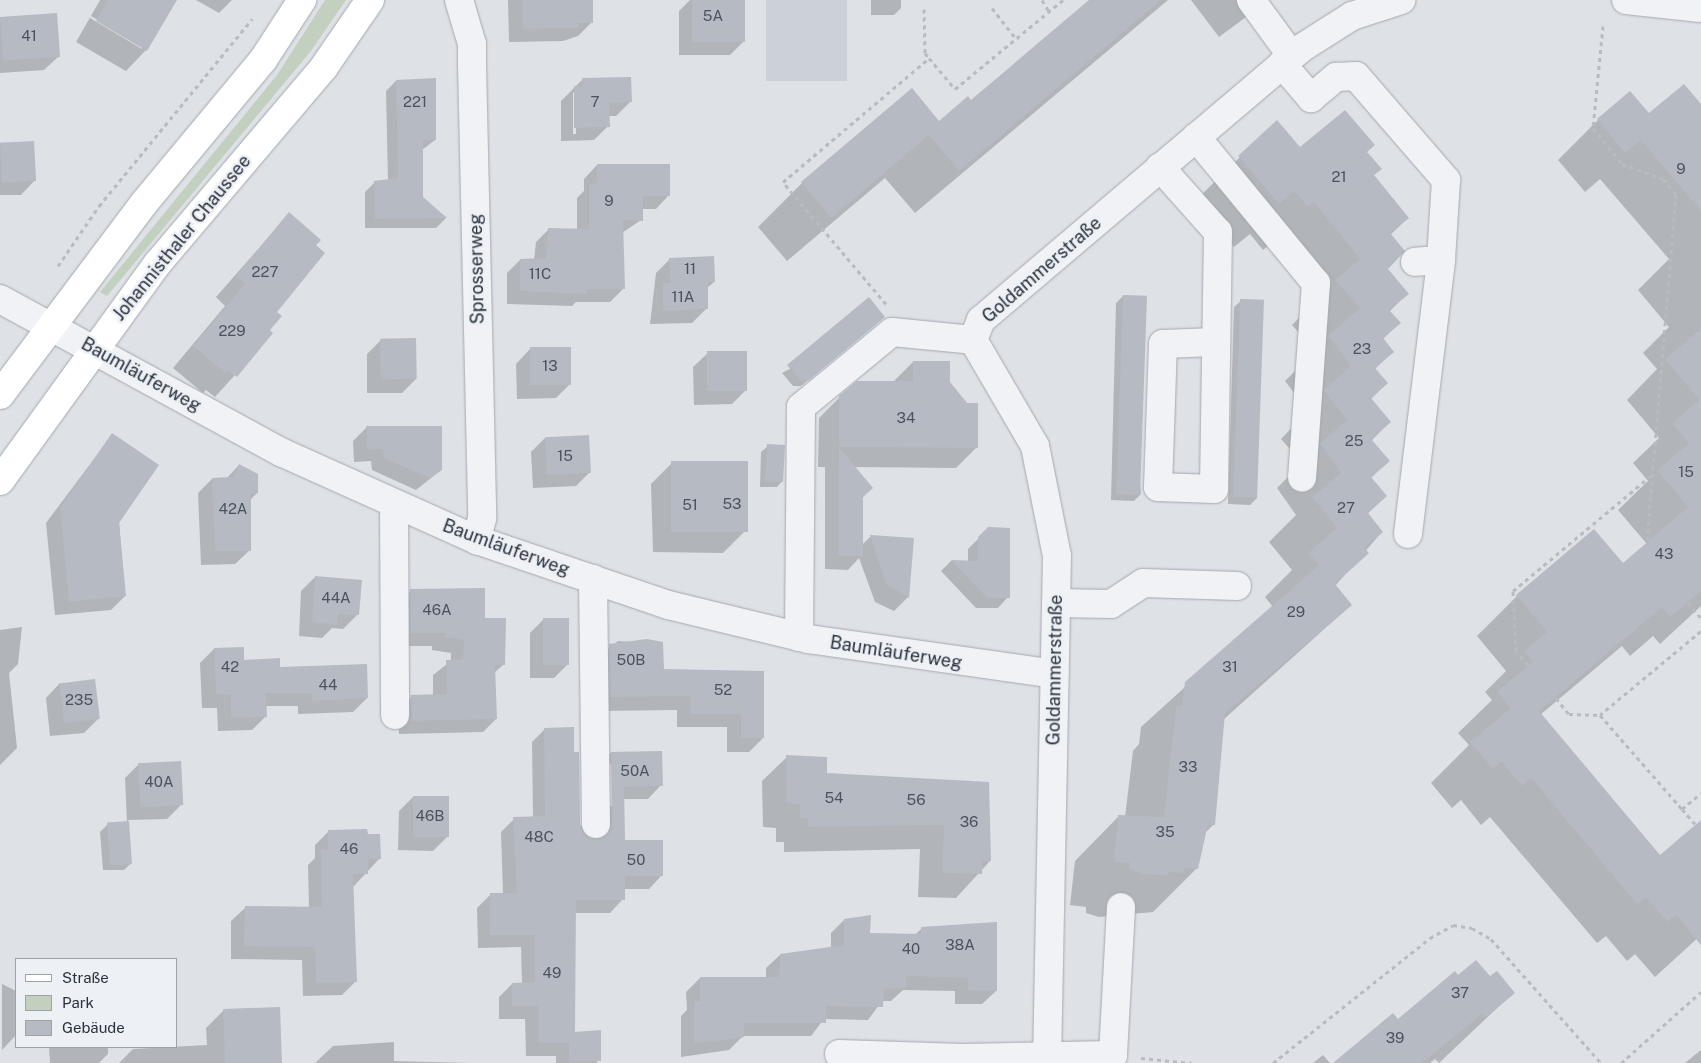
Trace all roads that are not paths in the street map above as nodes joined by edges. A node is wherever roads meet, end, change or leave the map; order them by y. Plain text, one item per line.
1 (302, 0) edge
2 (370, 0) edge
3 (459, 0) edge
4 (1251, 0) edge
5 (1401, 0) edge
6 (1626, 0) edge
7 (1701, 8) edge
8 (1287, 60) junction
9 (1196, 138) junction
10 (1160, 167) junction
11 (0, 299) edge
12 (51, 325) junction
13 (973, 340) junction
14 (1214, 342) junction
15 (95, 348) junction
16 (0, 395) edge
17 (1302, 477) dead end
18 (0, 481) edge
19 (394, 505) junction
20 (1408, 534) dead end
21 (476, 540) junction
22 (593, 579) junction
23 (1236, 586) dead end
24 (1056, 603) junction
25 (799, 636) junction
26 (1055, 674) junction
27 (395, 714) dead end
28 (596, 824) dead end
29 (1121, 907) dead end
30 (839, 1054) dead end
31 (1047, 1061) edge

1 - 12 main road
2 - 15 main road, Johannisthaler Chaussee
3 - 21 street, Sprosserweg
4 - 8 street
5 - 8 street, Goldammerstraße
6 - 7 street
8 - 9 street, Goldammerstraße
8 - 20 street
9 - 10 street, Goldammerstraße
9 - 17 street
10 - 13 street, Goldammerstraße
10 - 14 street
11 - 12 street, Baumläuferweg
12 - 15 street, Baumläuferweg
12 - 16 main road
13 - 24 street, Goldammerstraße
13 - 25 street
14 - 14 street
15 - 18 main road, Johannisthaler Chaussee
15 - 19 street, Baumläuferweg
19 - 21 street, Baumläuferweg
19 - 27 street
21 - 22 street, Baumläuferweg
22 - 25 street, Baumläuferweg
22 - 28 street
23 - 24 street
24 - 26 street, Goldammerstraße
25 - 26 street, Baumläuferweg
26 - 31 street, Goldammerstraße
29 - 31 street
30 - 31 street

